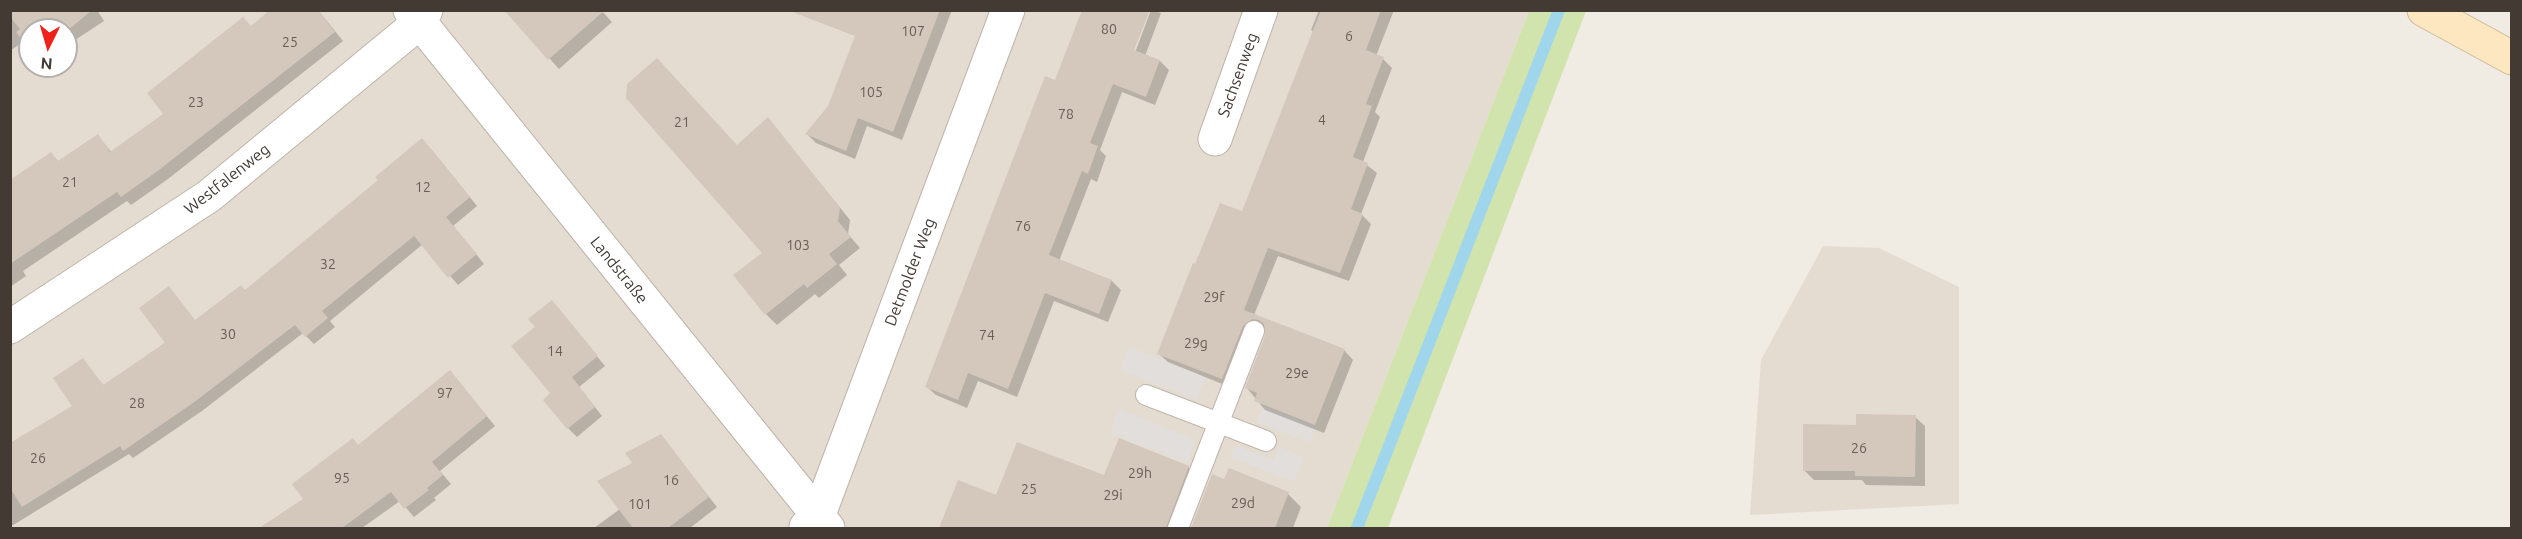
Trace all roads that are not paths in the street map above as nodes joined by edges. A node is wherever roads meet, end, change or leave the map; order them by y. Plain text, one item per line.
1 (1008, 10) edge
2 (1261, 10) edge
3 (2424, 10) edge
4 (419, 14) edge
5 (2511, 58) edge
6 (1215, 139) dead end
7 (10, 327) edge
8 (1254, 331) dead end
9 (1146, 395) dead end
10 (1218, 423) junction
11 (1266, 441) dead end
12 (817, 525) edge
13 (1178, 528) edge

1 - 12 street, Detmolder Weg
2 - 6 street, Sachsenweg
3 - 5 street
4 - 7 street, Westfalenweg
4 - 12 street, Landstraße
8 - 10 lane
9 - 10 lane
10 - 11 lane
10 - 13 lane

